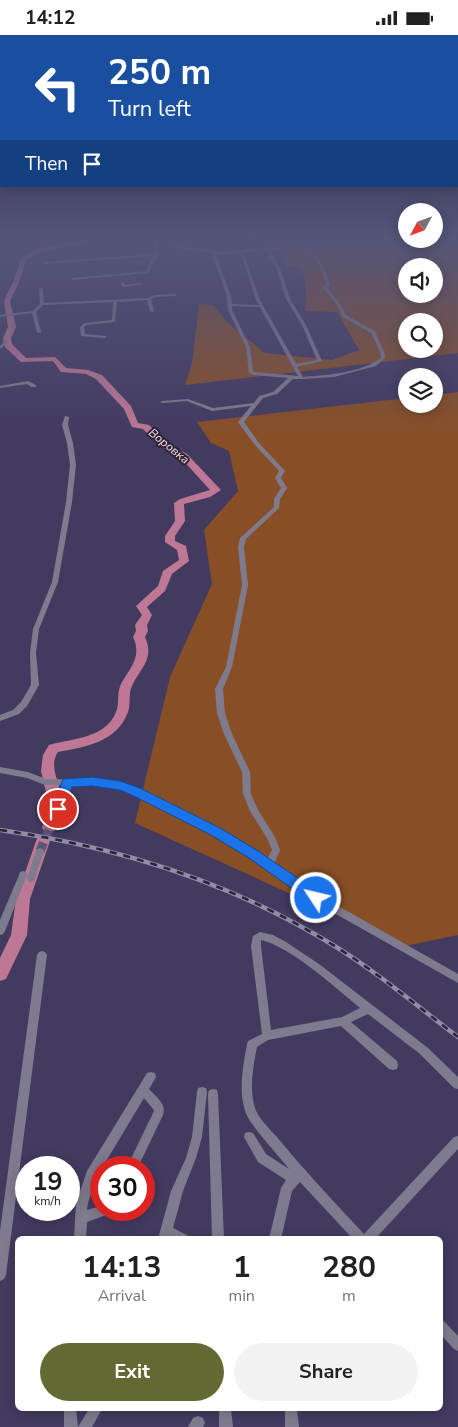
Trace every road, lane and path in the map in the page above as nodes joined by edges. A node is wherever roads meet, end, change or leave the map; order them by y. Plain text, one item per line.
1 (40, 306) edge
2 (115, 306) edge
3 (151, 306) edge
4 (229, 306) edge
5 (261, 306) edge
6 (292, 306) edge
7 (339, 306) edge
8 (152, 311) dead end
9 (34, 312) junction
10 (0, 316) edge
11 (38, 332) dead end
12 (104, 337) dead end
13 (5, 340) dead end
14 (0, 348) edge
15 (294, 366) junction
16 (292, 377) junction
17 (301, 378) junction
18 (34, 386) dead end
19 (0, 387) edge
20 (162, 402) dead end
21 (256, 404) junction
22 (67, 417) dead end
23 (0, 718) edge
24 (0, 770) edge
25 (67, 783) junction
26 (58, 809) tunnel mouth
27 (40, 851) tunnel mouth
28 (269, 865) junction
29 (0, 931) edge
30 (42, 955) dead end
31 (458, 979) edge
32 (369, 1009) junction
33 (344, 1021) junction
34 (267, 1036) junction
35 (393, 1065) dead end
36 (151, 1077) dead end
37 (458, 1084) edge
38 (144, 1091) junction
39 (250, 1137) dead end
40 (458, 1141) edge
41 (137, 1156) edge
42 (297, 1176) junction
43 (90, 1215) edge
44 (81, 1218) junction
45 (165, 1235) edge
46 (80, 1236) edge
47 (218, 1236) edge
48 (276, 1236) edge
49 (358, 1236) edge
50 (370, 1236) edge
51 (0, 1275) edge
52 (443, 1328) edge
53 (458, 1345) edge
54 (70, 1411) edge
55 (95, 1411) edge
56 (226, 1411) edge
57 (290, 1411) edge
58 (71, 1427) edge
59 (84, 1427) edge
60 (226, 1427) edge
61 (292, 1427) edge

1 - 9 street
2 - 12 street
3 - 8 street
4 - 16 street
5 - 15 street
6 - 15 street
7 - 17 street
9 - 10 street
9 - 11 street
13 - 14 street
15 - 17 street
16 - 17 street
16 - 21 street
18 - 19 street
20 - 21 street
21 - 28 street
22 - 23 street
24 - 25 street
25 - 26 street
25 - 28 street
27 - 29 street
28 - 31 street
30 - 51 street
32 - 33 street
32 - 34 street
32 - 37 street
33 - 34 street
33 - 35 street
34 - 42 street
36 - 38 street
38 - 41 street
38 - 44 street
39 - 42 street
40 - 50 street
42 - 48 street
42 - 49 street
43 - 44 street
44 - 46 street
45 - 47 street
52 - 53 street
54 - 58 street
55 - 59 street
56 - 60 street
57 - 61 street

